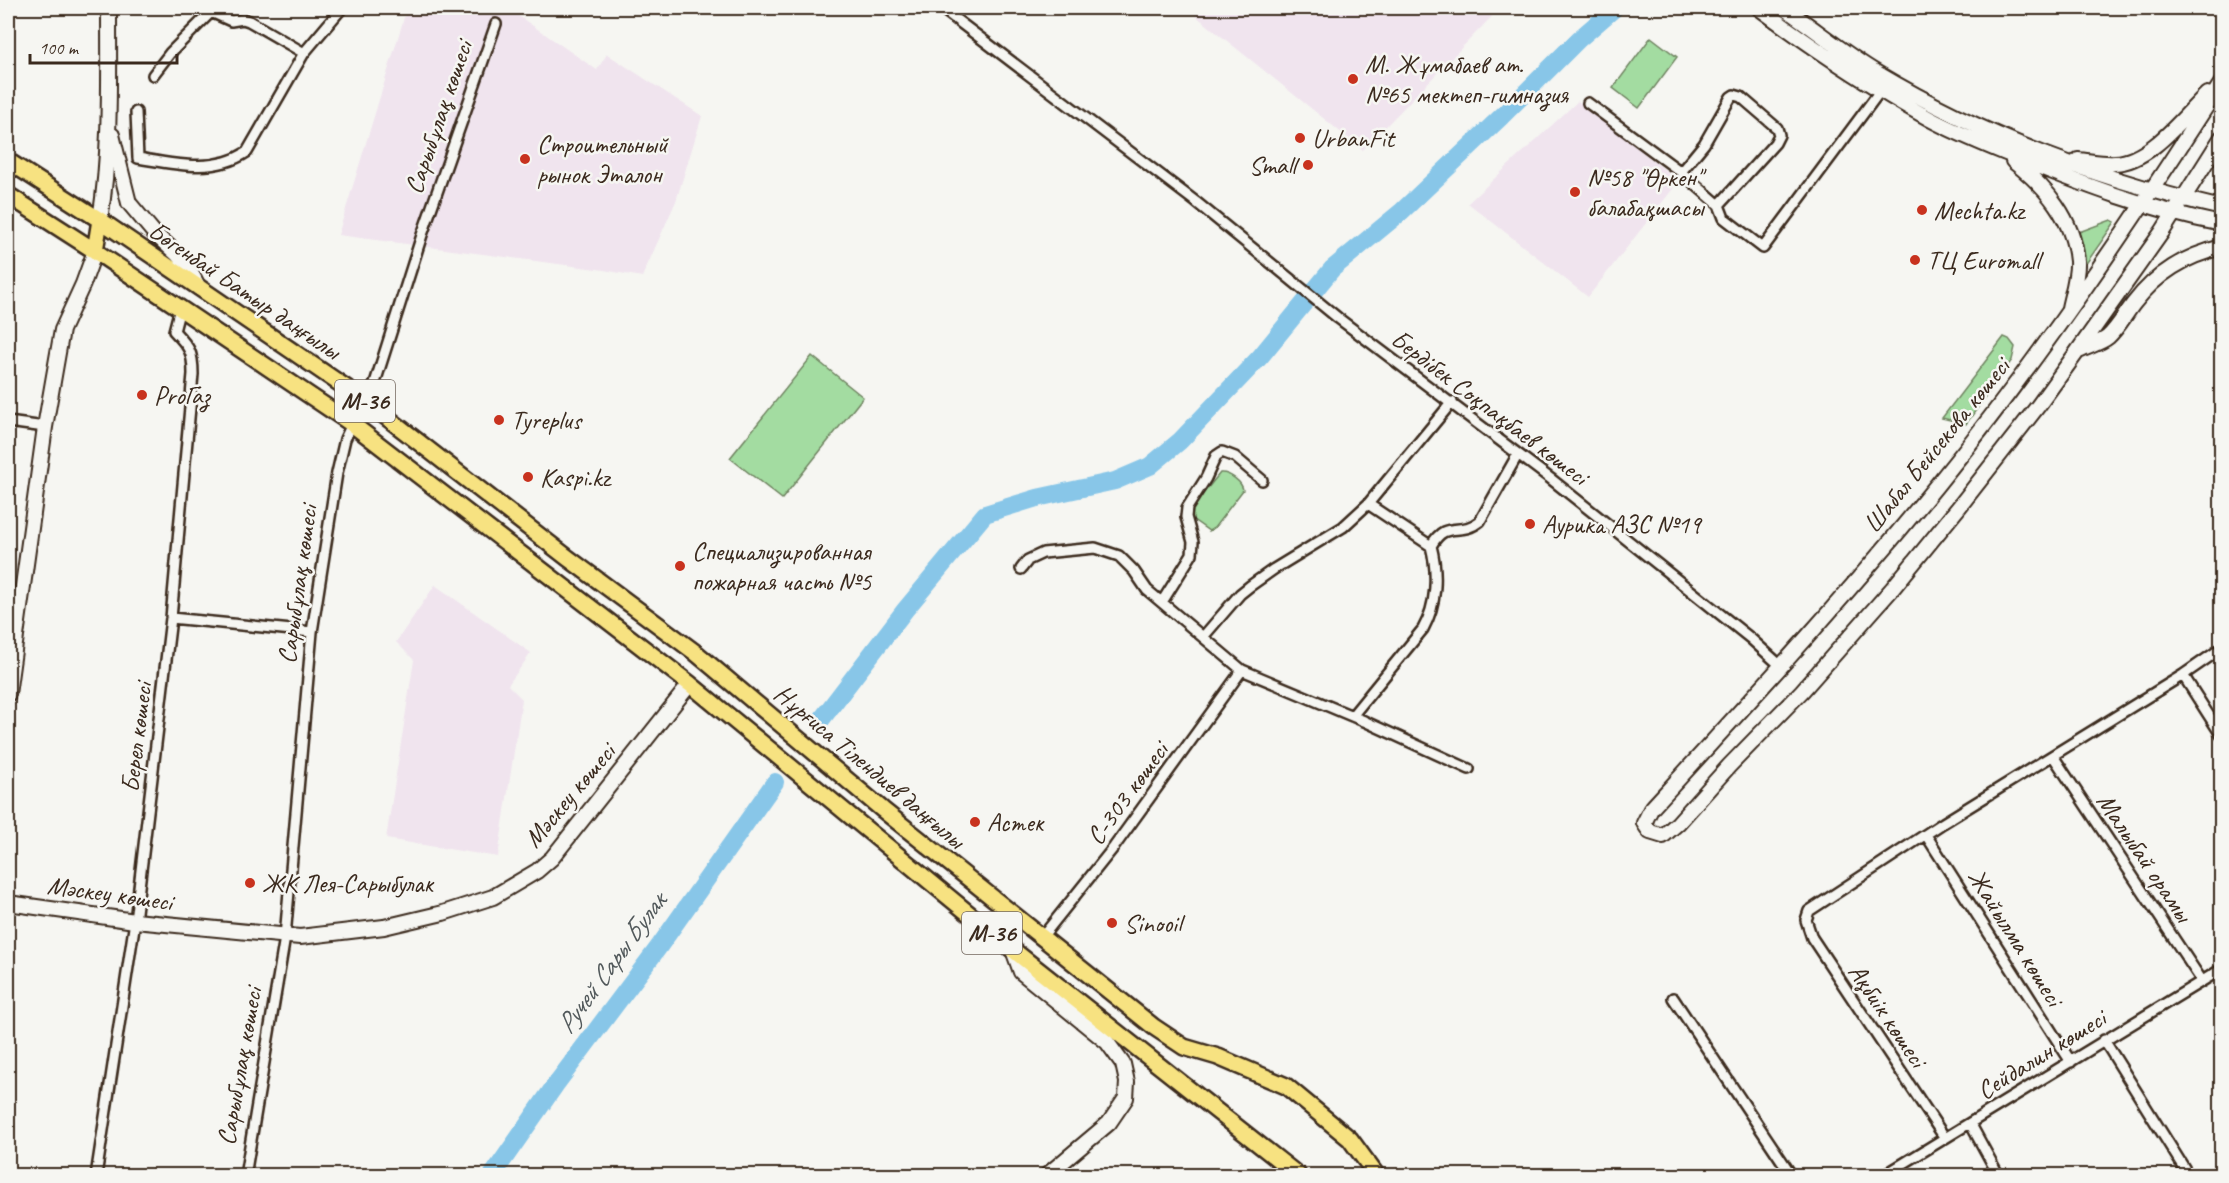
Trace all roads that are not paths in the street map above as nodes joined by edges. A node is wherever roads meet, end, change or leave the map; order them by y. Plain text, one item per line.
1 (109, 8) edge
2 (342, 8) edge
3 (941, 8) edge
4 (1759, 8) edge
5 (1784, 8) edge
6 (208, 10) edge
7 (496, 24) dead end
8 (304, 54) junction
9 (153, 75) dead end
10 (2222, 81) edge
11 (1884, 85) junction
12 (1588, 103) dead end
13 (136, 112) dead end
14 (109, 122) junction
15 (2222, 137) edge
16 (2000, 150) junction
17 (2059, 159) junction
18 (8, 161) edge
19 (1681, 172) junction
20 (2152, 190) junction
21 (8, 195) edge
22 (2184, 198) junction
23 (2143, 204) junction
24 (1719, 205) junction
25 (2222, 208) edge
26 (2174, 213) junction
27 (100, 220) junction
28 (2222, 224) edge
29 (2222, 247) edge
30 (95, 251) junction
31 (199, 288) junction
32 (180, 308) junction
33 (2068, 313) junction
34 (2077, 352) junction
35 (367, 402) junction
36 (1452, 402) junction
37 (8, 422) edge
38 (352, 424) junction
39 (45, 427) junction
40 (1518, 454) junction
41 (1263, 480) dead end
42 (1368, 504) junction
43 (1431, 546) junction
44 (1021, 569) dead end
45 (1162, 602) junction
46 (13, 610) edge
47 (171, 618) junction
48 (312, 632) junction
49 (1203, 637) junction
50 (2222, 648) edge
51 (708, 663) junction
52 (1782, 667) junction
53 (1242, 670) junction
54 (2183, 675) junction
55 (690, 684) junction
56 (8, 694) edge
57 (1352, 716) junction
58 (2222, 736) edge
59 (2053, 756) junction
60 (1469, 769) dead end
61 (883, 810) junction
62 (866, 830) junction
63 (1926, 835) junction
64 (8, 903) edge
65 (135, 921) junction
66 (285, 937) junction
67 (1042, 937) junction
68 (1013, 950) junction
69 (2222, 969) edge
70 (2202, 981) junction
71 (1673, 998) dead end
72 (2104, 1040) junction
73 (2071, 1062) junction
74 (1970, 1123) junction
75 (1945, 1138) junction
76 (96, 1176) edge
77 (245, 1176) edge
78 (1046, 1176) edge
79 (1299, 1176) edge
80 (1377, 1176) edge
81 (1792, 1176) edge
82 (1883, 1176) edge
83 (1999, 1176) edge
84 (2189, 1176) edge

1 - 14 main road
2 - 8 street
3 - 36 street, Бердібек Соқпақбаев көшесі
4 - 11 main road
5 - 11 main road
6 - 8 street
6 - 9 street
7 - 35 street, Сарыбұлақ көшесі
8 - 13 street
10 - 17 main road
10 - 20 main road, Шабал Бейсекова көшесі
11 - 16 main road
11 - 17 main road
11 - 24 street
12 - 19 street
14 - 27 main road
14 - 31 main road
15 - 22 main road, Шабал Бейсекова көшесі
16 - 23 main road
16 - 33 main road
17 - 20 main road
18 - 27 main road, Бөгенбай Батыр даңғылы / M-36
19 - 24 street
19 - 24 street
20 - 22 main road
20 - 23 main road, Шабал Бейсекова көшесі
21 - 30 main road, Бөгенбай Батыр даңғылы / M-36
22 - 25 main road
22 - 26 main road, Шабал Бейсекова көшесі
23 - 26 main road
23 - 33 main road, Шабал Бейсекова көшесі
26 - 28 main road
26 - 34 main road, Шабал Бейсекова көшесі
27 - 30 main road
27 - 31 main road, Бөгенбай Батыр даңғылы / M-36
29 - 34 main road
30 - 32 main road, Бөгенбай Батыр даңғылы / M-36
30 - 39 main road
31 - 35 main road, Бөгенбай Батыр даңғылы / M-36
32 - 38 main road, Бөгенбай Батыр даңғылы / M-36
32 - 47 street, Берел көшесі
33 - 52 main road, Шабал Бейсекова көшесі
34 - 52 main road, Шабал Бейсекова көшесі
35 - 38 main road, Сарыбұлақ көшесі
35 - 51 main road, Бөгенбай Батыр даңғылы / M-36
36 - 40 street, Бердібек Соқпақбаев көшесі
36 - 42 street
37 - 39 street
38 - 48 street, Сарыбұлақ көшесі
38 - 55 main road, Бөгенбай Батыр даңғылы / M-36
39 - 46 main road
40 - 43 street
40 - 52 street, Бердібек Соқпақбаев көшесі
41 - 45 street
42 - 43 street
42 - 49 street
43 - 57 street
44 - 45 street
45 - 49 street
46 - 56 main road
47 - 48 street
47 - 65 street, Берел көшесі
48 - 66 street, Сарыбұлақ көшесі
49 - 53 street
50 - 54 street
51 - 55 main road, Мәскеу көшесі
51 - 61 main road, Нұрғиса Тілендиев даңғылы / M-36
53 - 57 street
53 - 67 street, С-303 көшесі
54 - 58 street
54 - 59 street
55 - 62 main road, Нұрғиса Тілендиев даңғылы / M-36
55 - 66 main road, Мәскеу көшесі
57 - 60 street
59 - 63 street
59 - 70 street, Малыбай орамы
61 - 62 main road
61 - 67 main road, Нұрғиса Тілендиев даңғылы / M-36
62 - 68 main road, Нұрғиса Тілендиев даңғылы / M-36
63 - 73 street, Жайылма көшесі
63 - 75 street, Ақбиік көшесі
64 - 65 main road, Мәскеу көшесі
65 - 66 main road, Мәскеу көшесі
65 - 76 street, Берел көшесі
66 - 77 street, Сарыбұлақ көшесі
67 - 80 main road, Нұрғиса Тілендиев даңғылы / M-36
68 - 78 main road
68 - 79 main road, Нұрғиса Тілендиев даңғылы / M-36
69 - 70 street, Сейдалин көшесі
70 - 72 street, Сейдалин көшесі
71 - 81 street
72 - 73 street, Сейдалин көшесі
72 - 84 street
73 - 74 street, Сейдалин көшесі
74 - 75 street, Сейдалин көшесі
74 - 83 street
75 - 82 street, Сейдалин көшесі

